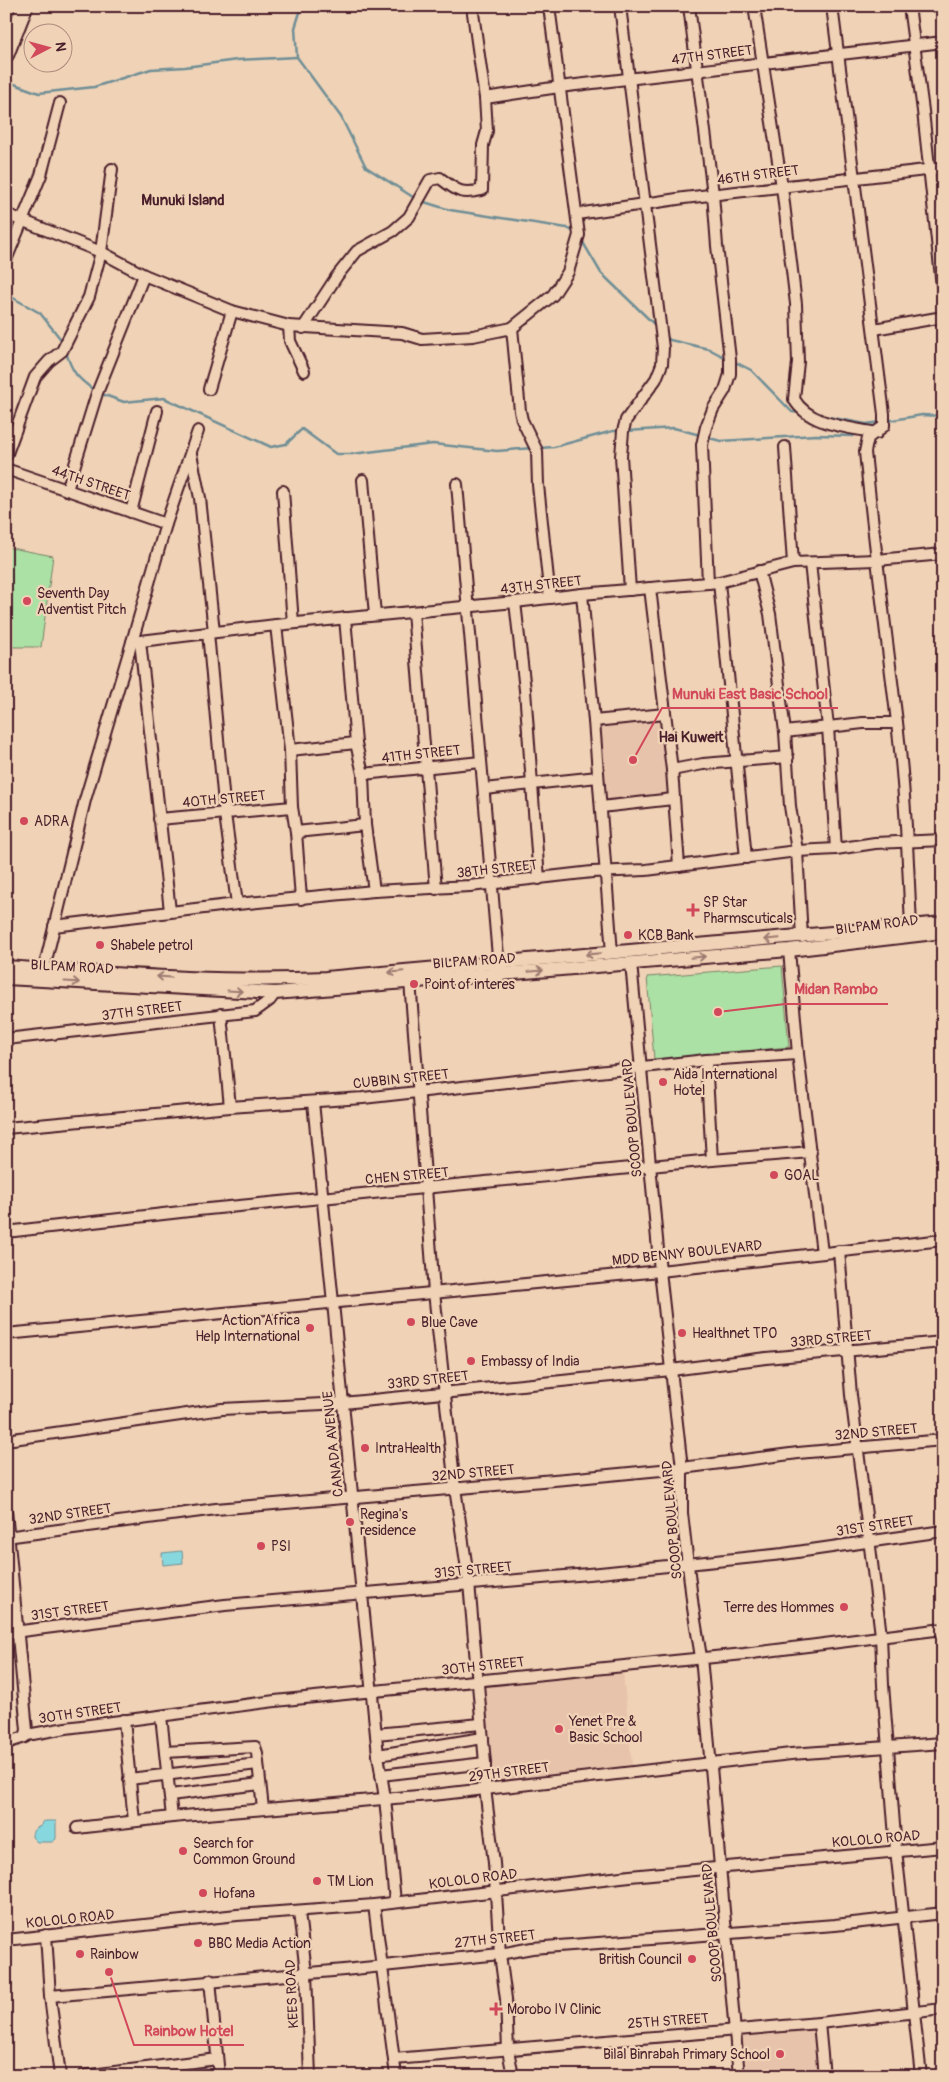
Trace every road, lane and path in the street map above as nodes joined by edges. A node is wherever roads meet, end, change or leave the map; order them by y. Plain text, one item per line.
1 (25, 6) edge
2 (472, 6) edge
3 (549, 6) edge
4 (620, 6) edge
5 (689, 6) edge
6 (754, 6) edge
7 (832, 6) edge
8 (909, 6) edge
9 (943, 42) edge
10 (914, 45) junction
11 (6, 54) edge
12 (839, 54) junction
13 (764, 62) junction
14 (697, 71) junction
15 (629, 79) junction
16 (559, 86) junction
17 (485, 98) junction
18 (60, 104) dead end
19 (943, 168) edge
20 (112, 170) dead end
21 (929, 170) junction
22 (854, 178) junction
23 (782, 187) junction
24 (713, 194) junction
25 (644, 204) junction
26 (6, 214) edge
27 (577, 214) junction
28 (23, 220) junction
29 (101, 252) junction
30 (6, 260) edge
31 (144, 275) junction
32 (943, 296) edge
33 (232, 311) junction
34 (943, 317) edge
35 (289, 326) junction
36 (303, 328) junction
37 (512, 328) junction
38 (874, 329) junction
39 (304, 371) dead end
40 (209, 389) dead end
41 (157, 412) dead end
42 (880, 429) junction
43 (198, 431) dead end
44 (785, 446) dead end
45 (190, 453) junction
46 (6, 456) edge
47 (6, 469) edge
48 (363, 480) dead end
49 (457, 484) dead end
50 (66, 490) junction
51 (283, 491) dead end
52 (131, 512) junction
53 (166, 524) junction
54 (943, 554) edge
55 (877, 560) junction
56 (793, 563) junction
57 (810, 563) junction
58 (759, 571) junction
59 (719, 582) junction
60 (708, 583) junction
61 (650, 588) junction
62 (630, 590) junction
63 (582, 594) junction
64 (550, 598) junction
65 (515, 602) junction
66 (468, 606) junction
67 (413, 612) junction
68 (375, 615) junction
69 (345, 618) junction
70 (293, 623) junction
71 (276, 624) junction
72 (211, 633) junction
73 (136, 641) junction
74 (665, 714) junction
75 (594, 721) junction
76 (897, 723) junction
77 (828, 727) junction
78 (785, 732) junction
79 (356, 743) junction
80 (290, 750) junction
81 (788, 758) junction
82 (481, 762) junction
83 (737, 762) junction
84 (425, 767) junction
85 (672, 770) junction
86 (362, 774) junction
87 (598, 777) junction
88 (533, 785) junction
89 (484, 789) junction
90 (673, 799) junction
91 (292, 806) junction
92 (601, 807) junction
93 (225, 814) junction
94 (160, 819) junction
95 (365, 825) junction
96 (296, 832) junction
97 (907, 840) junction
98 (943, 840) edge
99 (836, 849) junction
100 (797, 851) junction
101 (746, 858) junction
102 (679, 866) junction
103 (606, 872) junction
104 (539, 879) junction
105 (492, 884) junction
106 (436, 889) junction
107 (374, 892) junction
108 (301, 899) junction
109 (237, 904) junction
110 (170, 911) junction
111 (943, 924) edge
112 (54, 926) junction
113 (911, 926) junction
114 (943, 932) edge
115 (802, 937) junction
116 (790, 950) junction
117 (612, 953) junction
118 (632, 963) junction
119 (6, 967) edge
120 (499, 969) junction
121 (43, 975) junction
122 (6, 978) edge
123 (410, 980) junction
124 (275, 993) junction
125 (222, 1014) junction
126 (6, 1039) edge
127 (798, 1054) junction
128 (706, 1060) junction
129 (642, 1067) junction
130 (419, 1090) junction
131 (313, 1102) junction
132 (230, 1107) junction
133 (6, 1128) edge
134 (811, 1152) junction
135 (712, 1160) junction
136 (650, 1166) junction
137 (425, 1188) junction
138 (324, 1198) junction
139 (6, 1232) edge
140 (943, 1240) edge
141 (839, 1251) junction
142 (822, 1253) junction
143 (660, 1271) junction
144 (434, 1292) junction
145 (332, 1303) junction
146 (6, 1334) edge
147 (943, 1342) edge
148 (847, 1352) junction
149 (671, 1370) junction
150 (446, 1392) junction
151 (343, 1403) junction
152 (6, 1440) edge
153 (943, 1440) edge
154 (857, 1447) junction
155 (682, 1468) junction
156 (455, 1488) junction
157 (353, 1497) junction
158 (6, 1511) edge
159 (943, 1531) edge
160 (8, 1536) edge
161 (871, 1541) junction
162 (689, 1563) junction
163 (468, 1583) junction
164 (363, 1594) junction
165 (943, 1629) edge
166 (19, 1631) junction
167 (6, 1633) edge
168 (882, 1635) junction
169 (701, 1657) junction
170 (478, 1679) junction
171 (373, 1690) junction
172 (161, 1716) junction
173 (124, 1720) junction
174 (482, 1724) junction
175 (376, 1734) junction
176 (27, 1735) junction
177 (483, 1738) junction
178 (6, 1743) edge
179 (943, 1743) edge
180 (889, 1747) junction
181 (165, 1752) junction
182 (378, 1755) junction
183 (485, 1763) junction
184 (258, 1764) junction
185 (710, 1764) junction
186 (168, 1773) junction
187 (381, 1775) junction
188 (129, 1779) junction
189 (260, 1784) junction
190 (485, 1788) junction
191 (170, 1795) junction
192 (385, 1798) junction
193 (263, 1809) junction
194 (172, 1817) junction
195 (134, 1821) junction
196 (78, 1828) dead end
197 (943, 1847) edge
198 (896, 1850) junction
199 (721, 1868) junction
200 (496, 1890) junction
201 (395, 1902) junction
202 (374, 1905) junction
203 (300, 1912) junction
204 (943, 1913) edge
205 (904, 1917) junction
206 (727, 1934) junction
207 (46, 1935) junction
208 (6, 1940) edge
209 (500, 1954) junction
210 (380, 1966) junction
211 (306, 1973) junction
212 (210, 1980) junction
213 (50, 1996) junction
214 (943, 2009) edge
215 (913, 2012) junction
216 (819, 2023) junction
217 (735, 2030) junction
218 (508, 2050) junction
219 (394, 2059) junction
220 (217, 2060) junction
221 (60, 2076) edge
222 (83, 2076) edge
223 (219, 2076) edge
224 (310, 2076) edge
225 (396, 2076) edge
226 (513, 2076) edge
227 (739, 2076) edge
228 (824, 2076) edge
229 (920, 2076) edge

1 - 11 highway
2 - 17 street
3 - 16 street
4 - 15 street
5 - 14 street
6 - 13 street
7 - 12 street
8 - 10 street
9 - 10 street, 47TH STREET
10 - 12 street, 47TH STREET
10 - 21 street
12 - 13 street, 47TH STREET
12 - 22 street
13 - 14 street, 47TH STREET
13 - 23 street
14 - 15 street, 47TH STREET
14 - 24 street
15 - 16 street, 47TH STREET
15 - 25 street
16 - 17 street, 47TH STREET
16 - 27 street
17 - 36 street
18 - 28 street
19 - 21 street, 46TH STREET
20 - 29 street
21 - 22 street, 46TH STREET
21 - 32 street
22 - 23 street, 46TH STREET
22 - 38 street
23 - 24 street, 46TH STREET
23 - 42 street
24 - 25 street, 46TH STREET
24 - 60 street
25 - 27 street, 46TH STREET
25 - 62 street
26 - 28 street
27 - 37 street
28 - 29 street
28 - 30 street
29 - 31 street
29 - 46 street
31 - 33 street
31 - 50 street
33 - 35 street
33 - 40 street
34 - 38 street
35 - 36 street
35 - 39 street
36 - 37 street
37 - 64 street
38 - 42 street
41 - 52 street
42 - 55 street
43 - 45 street
44 - 56 street
45 - 53 street
45 - 72 street
47 - 50 street, 44TH STREET
48 - 68 street
49 - 66 street
50 - 52 street, 44TH STREET
51 - 70 street
52 - 53 street, 44TH STREET
53 - 73 street
54 - 55 street, 43TH STREET
55 - 57 street, 43TH STREET
55 - 76 street
56 - 57 street, 43TH STREET
56 - 58 street, 43TH STREET
57 - 77 street
58 - 59 street, 43TH STREET
58 - 78 street
59 - 60 street, 43TH STREET
59 - 83 street
60 - 61 street, 43TH STREET
61 - 62 street, 43TH STREET
61 - 74 street
62 - 63 street, 43TH STREET
63 - 64 street, 43TH STREET
63 - 75 street
64 - 65 street, 43TH STREET
65 - 66 street, 43TH STREET
65 - 88 street
66 - 67 street, 43TH STREET
66 - 82 street
67 - 68 street, 43TH STREET
67 - 84 street
68 - 69 street, 43TH STREET
69 - 70 street, 43TH STREET
69 - 79 street
70 - 71 street, 43TH STREET
71 - 72 street, 43TH STREET
71 - 80 street
72 - 73 street, 43TH STREET
72 - 93 street
73 - 94 street
73 - 112 street
74 - 75 street
74 - 85 street
75 - 87 street
76 - 77 street
76 - 97 street
77 - 78 street
77 - 99 street
78 - 81 street
79 - 80 street
79 - 86 street
80 - 91 street
81 - 83 street
81 - 100 street
82 - 84 street, 41TH STREET
82 - 89 street
83 - 85 street
83 - 101 street
84 - 86 street, 41TH STREET
84 - 106 street
85 - 90 street
86 - 95 street
87 - 88 street
87 - 92 street
88 - 89 street
88 - 104 street
89 - 105 street
90 - 92 street
90 - 102 street
91 - 93 street, 40TH STREET
91 - 96 street
92 - 103 street
93 - 94 street, 40TH STREET
93 - 109 street
94 - 110 street
95 - 96 street
95 - 107 street
96 - 108 street
97 - 98 street, 38TH STREET
97 - 99 street, 38TH STREET
97 - 113 street
99 - 100 street, 38TH STREET
100 - 101 street, 38TH STREET
100 - 115 street
101 - 102 street, 38TH STREET
102 - 103 street, 38TH STREET
103 - 104 street, 38TH STREET
103 - 117 street
104 - 105 street, 38TH STREET
105 - 106 street, 38TH STREET
105 - 120 street
106 - 107 street, 38TH STREET
107 - 108 street, 38TH STREET
108 - 109 street, 38TH STREET
109 - 110 street, 38TH STREET
110 - 112 street, 38TH STREET
111 - 113 main road, BILPAM ROAD
112 - 121 street
113 - 115 main road, BILPAM ROAD
114 - 116 main road, BILPAM ROAD
115 -> 117 main road, BILPAM ROAD
118 -> 116 main road, BILPAM ROAD
116 - 127 street
117 -> 120 main road, BILPAM ROAD
120 -> 118 main road, BILPAM ROAD
118 - 129 street, SCOOP BOULEVARD
119 - 121 main road, BILPAM ROAD
120 -> 121 main road, BILPAM ROAD
120 - 123 main road, BILPAM ROAD
121 - 122 main road, BILPAM ROAD
121 -> 124 main road, BILPAM ROAD
123 - 124 main road, BILPAM ROAD
123 - 130 street
124 - 125 street, 37TH STREET
125 - 126 street, 37TH STREET
125 - 132 street
127 - 128 street, CUBBIN STREET
127 - 134 street
128 - 129 street, CUBBIN STREET
128 - 135 street
129 - 130 street, CUBBIN STREET
129 - 136 street, SCOOP BOULEVARD
130 - 131 street, CUBBIN STREET
130 - 137 street
131 - 132 street, CUBBIN STREET
131 - 138 street, CANADA AVENUE
132 - 133 street, CUBBIN STREET
134 - 135 street, CHEN STREET
134 - 142 street
135 - 136 street, CHEN STREET
136 - 137 street, CHEN STREET
136 - 143 street, SCOOP BOULEVARD
137 - 138 street, CHEN STREET
137 - 144 street
138 - 139 street, CHEN STREET
138 - 145 street, CANADA AVENUE
140 - 141 street, MDD BENNY BOULEVARD
141 - 142 street, MDD BENNY BOULEVARD
141 - 148 street
142 - 143 street, MDD BENNY BOULEVARD
143 - 144 street, MDD BENNY BOULEVARD
143 - 149 street, SCOOP BOULEVARD
144 - 145 street, MDD BENNY BOULEVARD
144 - 150 street
145 - 146 street, MDD BENNY BOULEVARD
145 - 151 street, CANADA AVENUE
147 - 148 street, 33RD STREET
148 - 149 street, 33RD STREET
148 - 154 street
149 - 150 street, 33RD STREET
149 - 155 street, SCOOP BOULEVARD
150 - 151 street, 33RD STREET
150 - 156 street
151 - 152 street, 33RD STREET
151 - 157 street, CANADA AVENUE
153 - 154 street, 32ND STREET
154 - 155 street, 32ND STREET
154 - 161 street
155 - 156 street, 32ND STREET
155 - 162 street, SCOOP BOULEVARD
156 - 157 street, 32ND STREET
156 - 163 street
157 - 160 street, 32ND STREET
157 - 164 street, CANADA AVENUE
158 - 160 street
159 - 161 street, 31ST STREET
160 - 166 street
161 - 162 street, 31ST STREET
161 - 168 street
162 - 163 street, 31ST STREET
162 - 169 street, SCOOP BOULEVARD
163 - 164 street, 31ST STREET
163 - 170 street
164 - 166 street, 31ST STREET
164 - 171 street, CANADA AVENUE
165 - 168 street, 30TH STREET
166 - 167 street, 31ST STREET
166 - 176 street
168 - 169 street, 30TH STREET
168 - 180 street
169 - 170 street, 30TH STREET
169 - 185 street, SCOOP BOULEVARD
170 - 171 street, 30TH STREET
170 - 174 street
171 - 172 street, 30TH STREET
171 - 175 street, CANADA AVENUE
172 - 173 street, 30TH STREET
172 - 181 street
173 - 176 street, 30TH STREET
173 - 188 street
174 - 175 street
174 - 177 street
175 - 182 street, CANADA AVENUE
176 - 178 street, 30TH STREET
177 - 182 street
177 - 183 street
179 - 180 street, 29TH STREET
180 - 185 street, 29TH STREET
180 - 198 street
181 - 184 street
181 - 186 street
182 - 187 street, CANADA AVENUE
183 - 187 street
183 - 190 street
184 - 186 street
184 - 189 street
185 - 190 street, 29TH STREET
185 - 199 street, SCOOP BOULEVARD
186 - 188 street
186 - 191 street
187 - 192 street, CANADA AVENUE
188 - 195 street
189 - 191 street
189 - 193 street
190 - 192 street, 29TH STREET
190 - 200 street
191 - 194 street
192 - 193 street, 29TH STREET
192 - 201 street, CANADA AVENUE
193 - 194 street, 29TH STREET
194 - 195 street, 29TH STREET
195 - 196 street, 29TH STREET
197 - 198 street, KOLOLO ROAD
198 - 199 street, KOLOLO ROAD
198 - 205 street
199 - 200 street, KOLOLO ROAD
199 - 206 street, SCOOP BOULEVARD
200 - 201 street, KOLOLO ROAD
200 - 209 street
201 - 202 street, KOLOLO ROAD
202 - 203 street, KOLOLO ROAD
202 - 210 street
203 - 207 street, KOLOLO ROAD
203 - 211 street, KEES ROAD
204 - 205 street, 27TH STREET
205 - 206 street, 27TH STREET
205 - 215 street
206 - 209 street, 27TH STREET
206 - 217 street, SCOOP BOULEVARD
207 - 208 street, KOLOLO ROAD
207 - 213 street
209 - 210 street, 27TH STREET
209 - 218 street
210 - 211 street, 27TH STREET
210 - 219 street
211 - 212 street, 27TH STREET
211 - 224 street, KEES ROAD
212 - 213 street, 27TH STREET
212 - 220 street
213 - 221 street
214 - 215 street, 25TH STREET
215 - 216 street, 25TH STREET
215 - 229 street
216 - 217 street, 25TH STREET
216 - 228 street
217 - 218 street, 25TH STREET
217 - 227 street, SCOOP BOULEVARD
218 - 219 street, 25TH STREET
218 - 226 street
219 - 225 street
220 - 222 street
220 - 223 street

